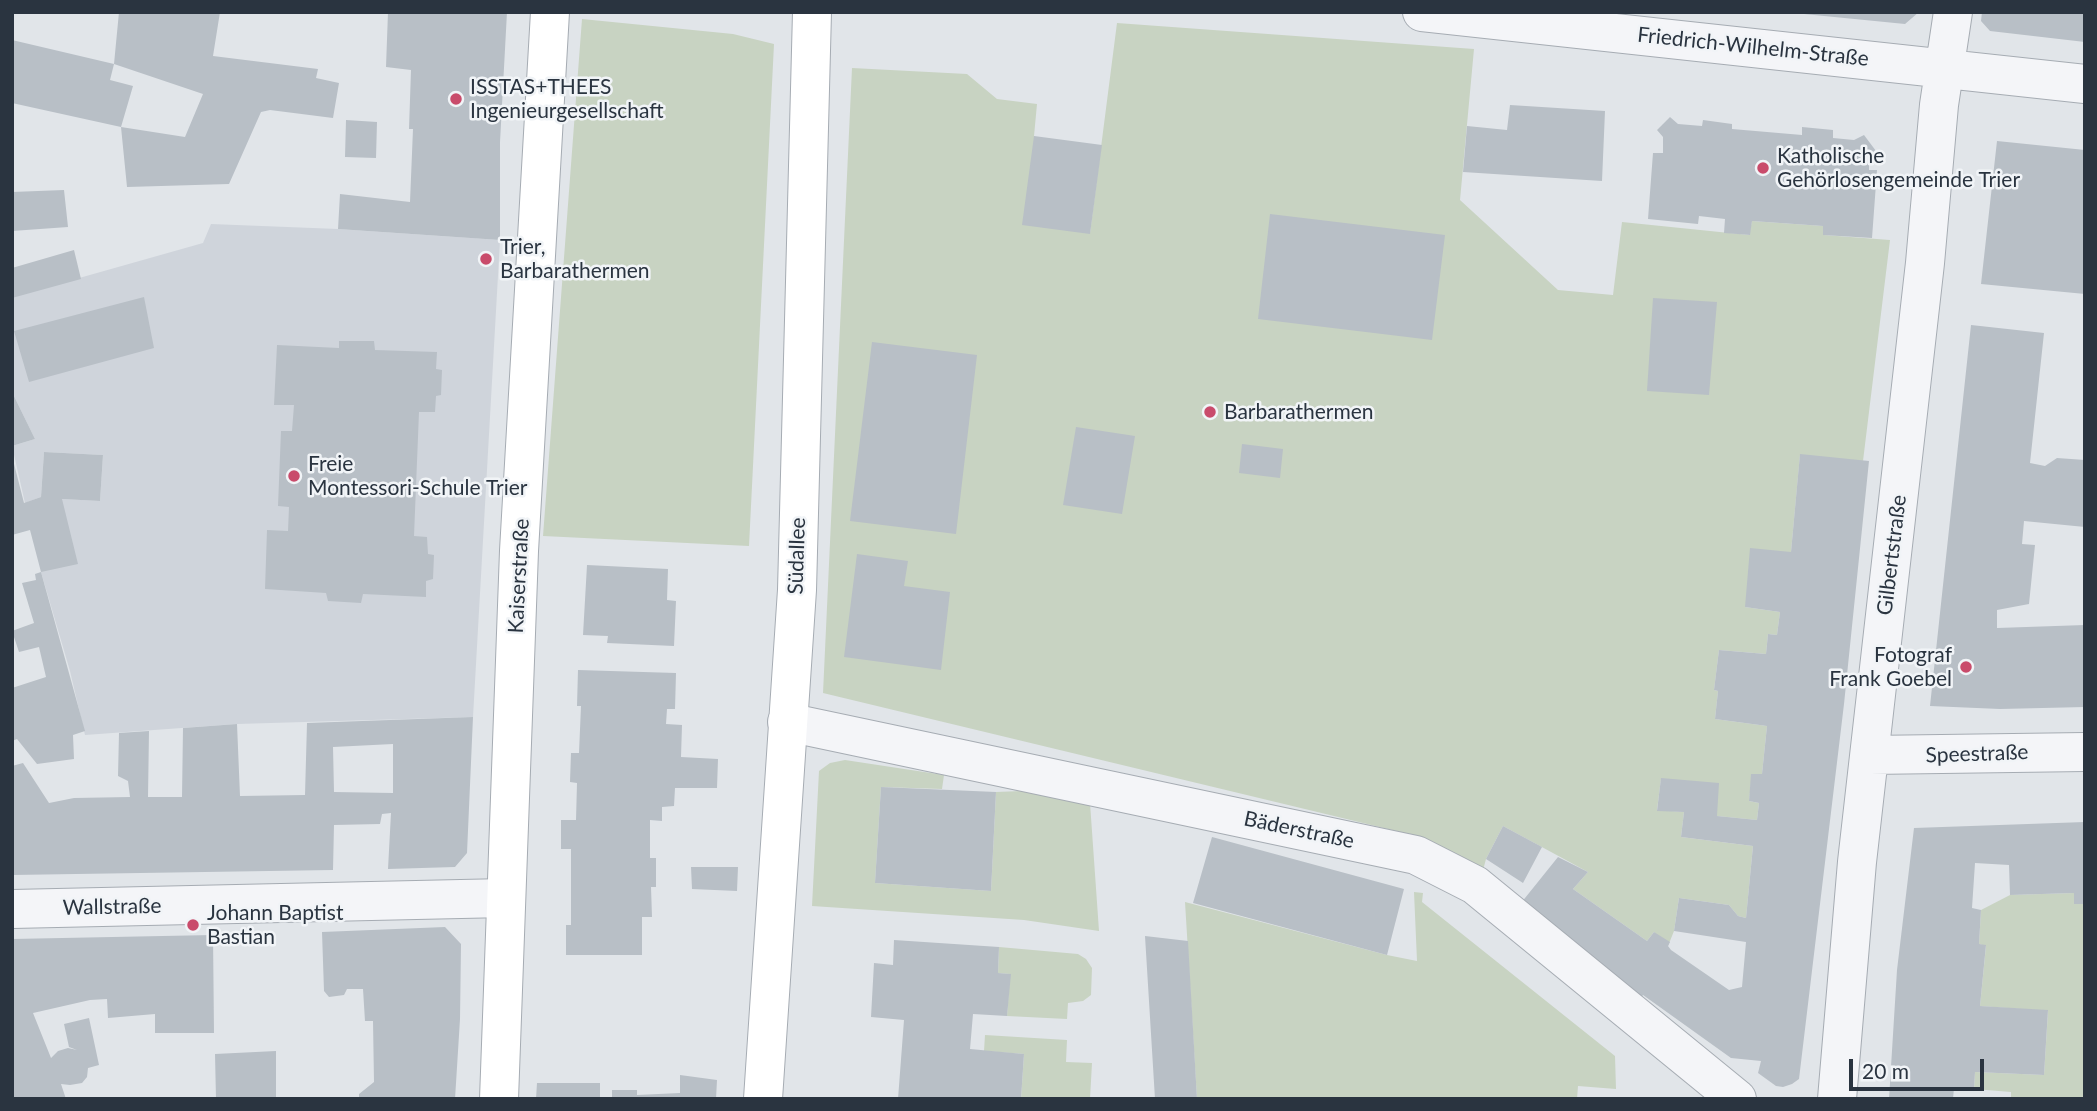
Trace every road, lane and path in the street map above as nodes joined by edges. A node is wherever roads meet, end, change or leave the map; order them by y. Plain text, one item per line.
1 (550, 12) edge
2 (812, 12) edge
3 (1422, 12) edge
4 (1953, 12) edge
5 (1944, 69) junction
6 (2085, 84) edge
7 (787, 722) junction
8 (2085, 752) edge
9 (1870, 755) junction
10 (506, 898) junction
11 (12, 909) edge
12 (499, 1099) edge
13 (763, 1099) edge
14 (1737, 1099) edge
15 (1837, 1099) edge

1 - 10 main road, Kaiserstraße
2 - 7 main road, Südallee
3 - 5 street, Friedrich-Wilhelm-Straße
4 - 5 street, Gilbertstraße
5 - 6 street, Friedrich-Wilhelm-Straße
5 - 9 street, Gilbertstraße
7 - 13 main road, Südallee
7 - 14 street, Bäderstraße
8 - 9 street, Speestraße
9 - 15 street, Gilbertstraße
10 - 11 street, Wallstraße
10 - 12 main road, Kaiserstraße

